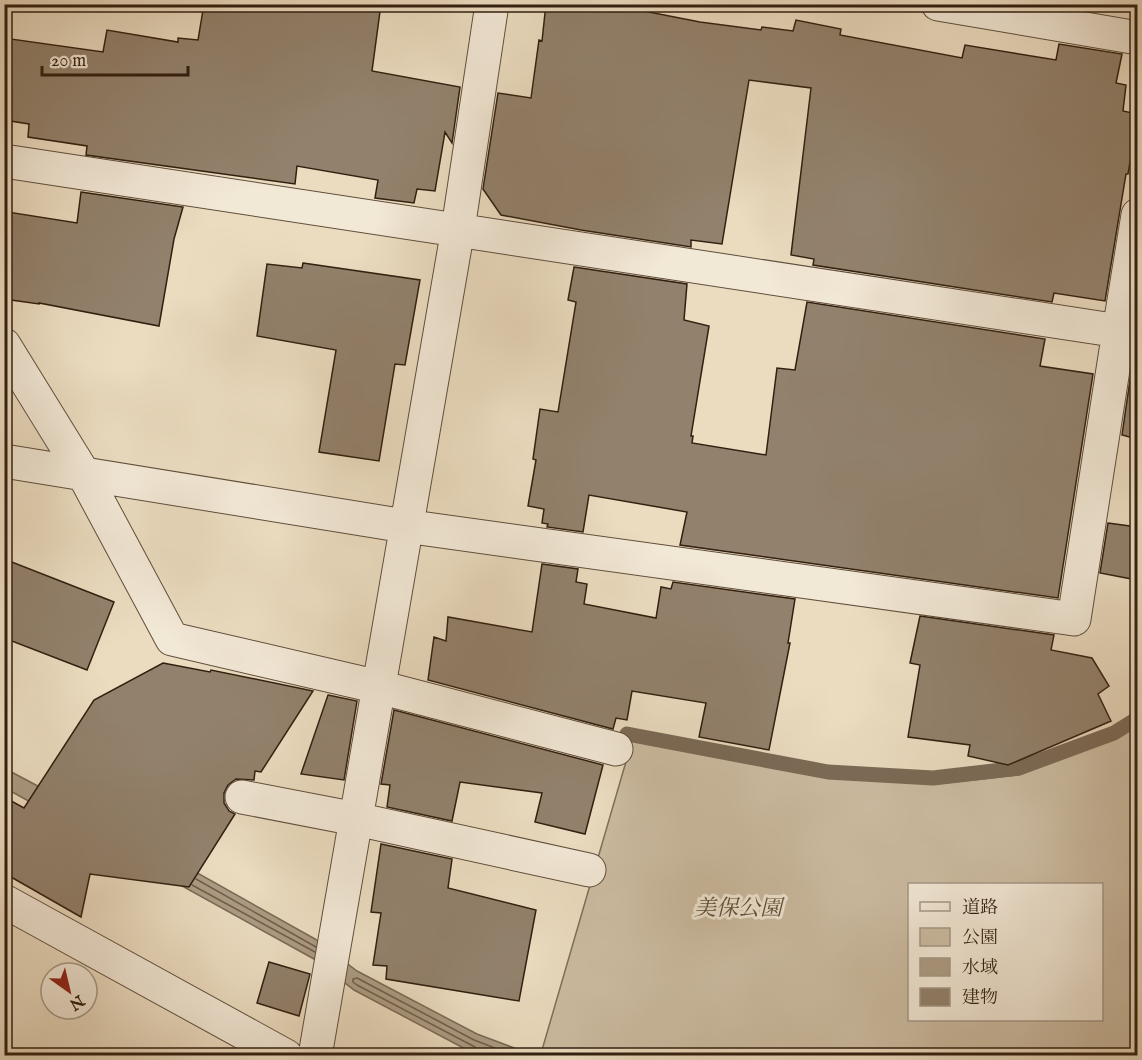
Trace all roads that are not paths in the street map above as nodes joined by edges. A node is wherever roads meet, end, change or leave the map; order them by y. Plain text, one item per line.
1 (492, 4) edge
2 (938, 4) edge
3 (1137, 38) edge
4 (4, 161) edge
5 (1137, 215) edge
6 (458, 229) junction
7 (1119, 331) junction
8 (4, 345) edge
9 (4, 461) edge
10 (83, 473) junction
11 (405, 526) junction
12 (379, 687) junction
13 (616, 749) dead end
14 (242, 797) dead end
15 (356, 819) junction
16 (589, 870) dead end
17 (4, 901) edge
18 (285, 1056) edge
19 (315, 1056) edge

1 - 6 street
2 - 3 street
4 - 6 street
5 - 7 street
6 - 7 street
6 - 11 street
7 - 11 street
8 - 10 street
9 - 10 street
10 - 11 street
10 - 12 street
11 - 12 street
12 - 13 street
12 - 15 street
14 - 15 street
15 - 16 street
15 - 19 street
17 - 18 street

